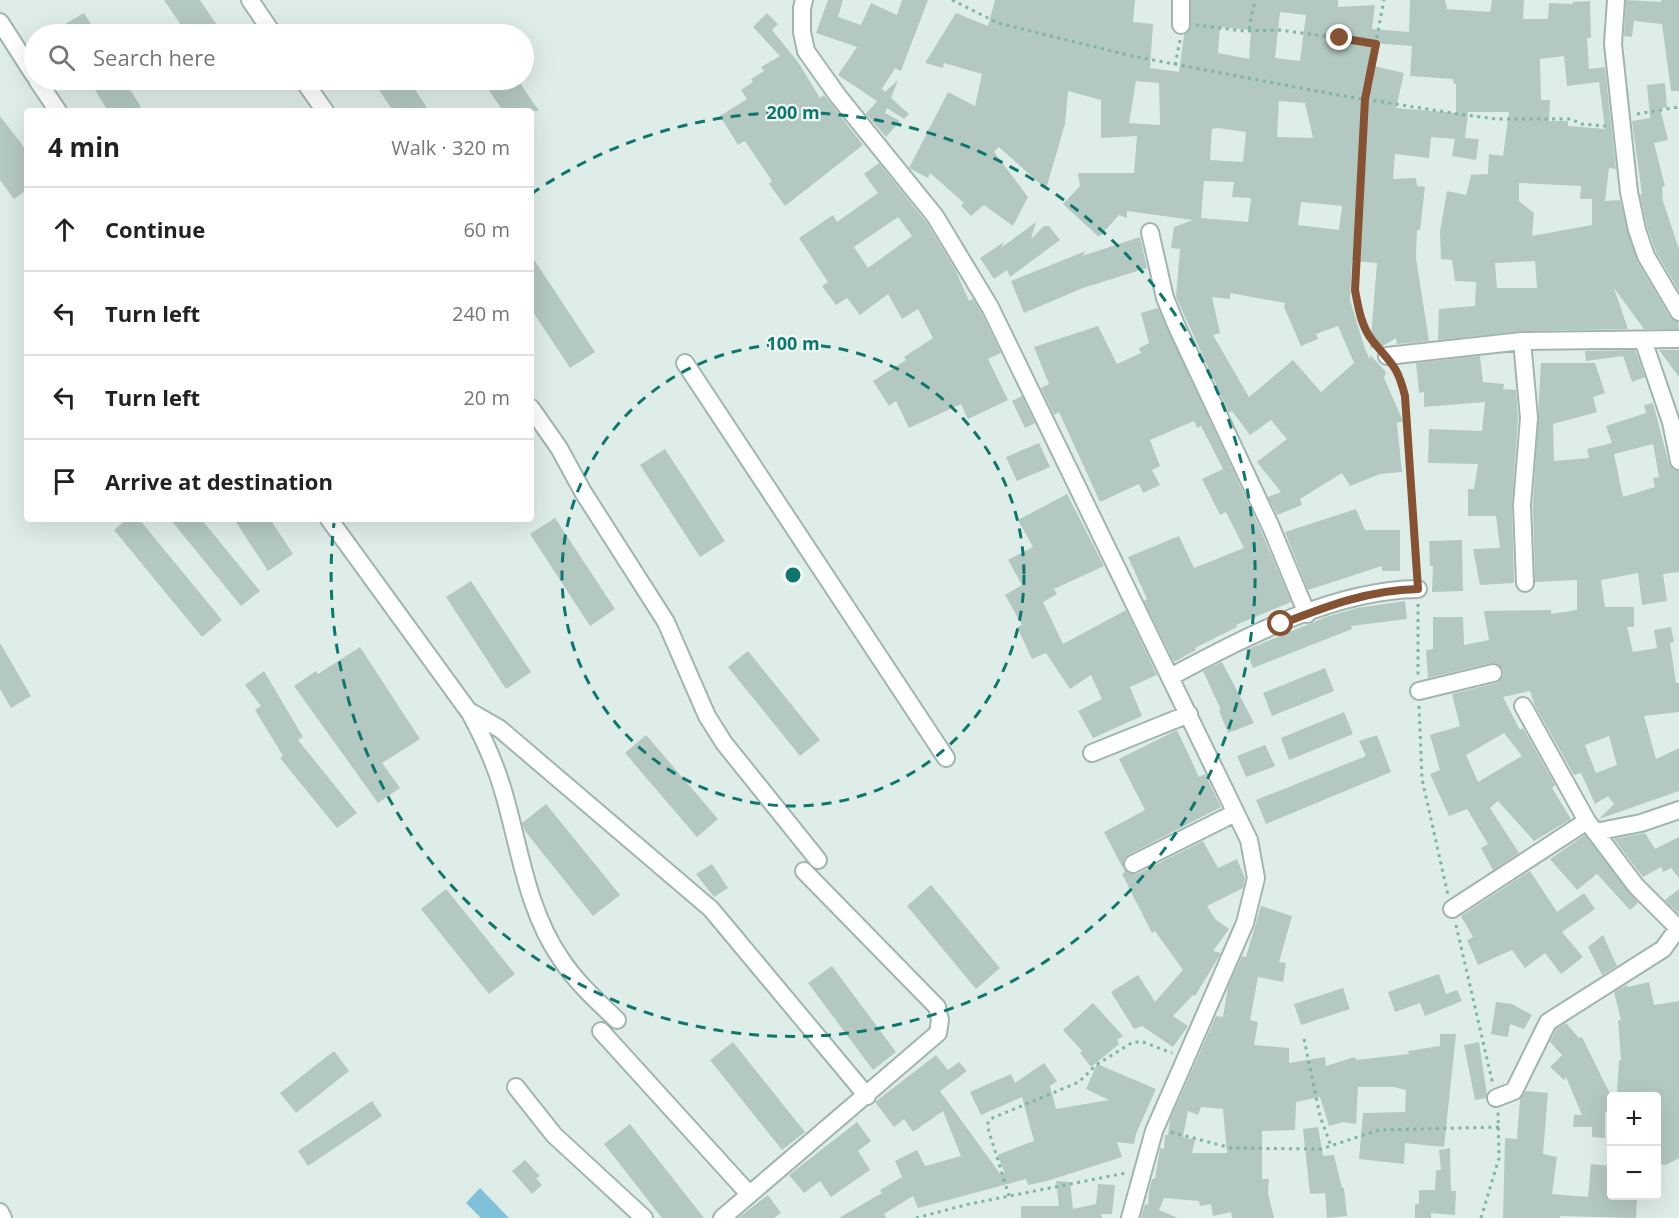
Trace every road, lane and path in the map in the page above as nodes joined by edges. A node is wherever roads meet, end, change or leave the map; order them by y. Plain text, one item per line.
1 (250, 0) edge
2 (804, 0) edge
3 (952, 0) edge
4 (1181, 0) edge
5 (1255, 0) edge
6 (1384, 0) edge
7 (1616, 0) edge
8 (0, 22) edge
9 (266, 24) edge
10 (1181, 25) junction
11 (1249, 28) junction
12 (1376, 44) junction
13 (24, 59) edge
14 (1175, 65) junction
15 (44, 90) edge
16 (310, 90) edge
17 (1365, 99) junction
18 (1679, 107) edge
19 (56, 108) edge
20 (323, 108) edge
21 (1622, 126) junction
22 (1150, 232) dead end
23 (1679, 312) edge
24 (1679, 339) edge
25 (1522, 340) junction
26 (1643, 340) junction
27 (1387, 356) junction
28 (685, 363) dead end
29 (534, 412) edge
30 (1679, 461) edge
31 (331, 522) edge
32 (1525, 584) dead end
33 (1418, 589) junction
34 (1307, 614) junction
35 (1493, 673) dead end
36 (1172, 676) junction
37 (1419, 691) junction
38 (1523, 706) dead end
39 (468, 710) junction
40 (1189, 714) junction
41 (1092, 753) dead end
42 (946, 758) dead end
43 (1679, 810) edge
44 (1235, 813) junction
45 (1591, 827) junction
46 (818, 860) dead end
47 (1133, 864) dead end
48 (804, 871) dead end
49 (1452, 909) junction
50 (1678, 927) edge
51 (617, 1020) dead end
52 (601, 1031) dead end
53 (1304, 1039) dead end
54 (1184, 1058) junction
55 (516, 1087) dead end
56 (867, 1096) junction
57 (1496, 1098) junction
58 (1500, 1127) junction
59 (1154, 1131) junction
60 (1331, 1146) junction
61 (1144, 1169) junction
62 (749, 1194) junction
63 (1009, 1196) junction
64 (0, 1212) edge
65 (3, 1218) edge
66 (644, 1218) edge
67 (722, 1218) edge
68 (916, 1218) edge
69 (1130, 1218) edge
70 (1481, 1218) edge

1 - 9 street
2 - 36 street
3 - 14 path
4 - 10 street
5 - 11 path
6 - 12 path
7 - 21 street
8 - 13 street
10 - 11 path
10 - 14 path
11 - 12 path
12 - 17 path
14 - 17 path
15 - 19 street
16 - 20 street
17 - 21 path
17 - 27 path
18 - 21 path
21 - 23 street
22 - 34 street
24 - 26 street
25 - 26 street
25 - 27 street
25 - 32 street
26 - 30 street
27 - 33 path
28 - 42 street
29 - 46 street
31 - 39 street
33 - 34 street
33 - 37 path
34 - 36 street
35 - 37 street
36 - 40 street
37 - 49 path
38 - 45 street
39 - 51 street
39 - 56 street
40 - 41 street
40 - 44 street
43 - 45 street
44 - 47 street
44 - 54 street
45 - 49 street
45 - 50 street
48 - 56 street
49 - 57 path
50 - 57 street
52 - 62 street
53 - 60 path
54 - 59 street
54 - 63 path
55 - 66 street
56 - 62 street
57 - 58 path
58 - 60 path
58 - 70 path
59 - 60 path
59 - 61 street
61 - 63 path
61 - 69 street
62 - 67 street
63 - 68 path
64 - 65 street

